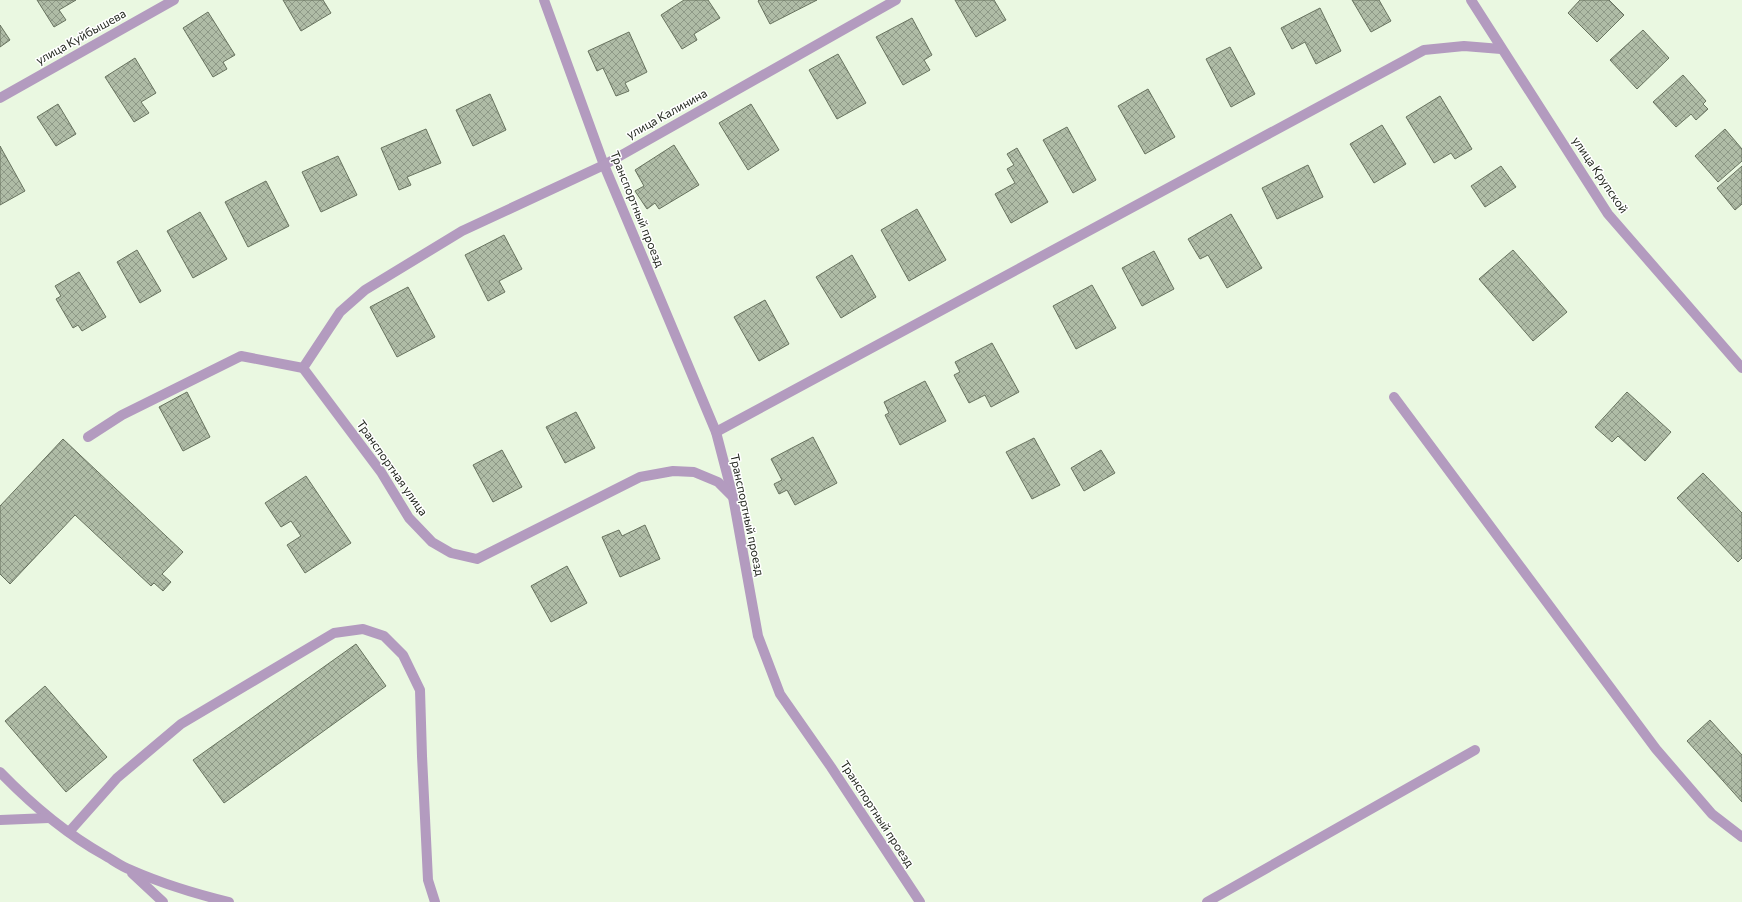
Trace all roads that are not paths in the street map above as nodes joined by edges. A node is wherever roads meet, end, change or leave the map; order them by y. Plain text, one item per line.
1 (174, 0) edge
2 (544, 0) edge
3 (896, 0) edge
4 (1471, 0) edge
5 (1502, 49) junction
6 (0, 98) edge
7 (604, 165) junction
8 (303, 368) junction
9 (1742, 368) edge
10 (1394, 397) dead end
11 (716, 432) junction
12 (88, 437) dead end
13 (733, 497) junction
14 (1475, 750) dead end
15 (0, 772) edge
16 (49, 818) junction
17 (0, 820) edge
18 (69, 832) junction
19 (1742, 837) edge
20 (129, 870) junction
21 (163, 902) edge
22 (229, 902) edge
23 (435, 902) edge
24 (920, 902) edge
25 (1207, 902) edge

1 - 6 street, улица Куйбышева
2 - 7 street, Транспортный проезд
3 - 7 street, улица Калинина
4 - 5 street, улица Крупской
5 - 9 street, улица Крупской
5 - 11 street
7 - 8 street, улица Калинина
7 - 11 street, Транспортный проезд
8 - 12 street
8 - 13 street, Транспортная улица
10 - 19 street
11 - 13 street, Транспортный проезд
13 - 24 street, Транспортный проезд
14 - 25 street
15 - 16 street
16 - 17 street
16 - 18 street
18 - 20 street
18 - 23 street
20 - 21 street
20 - 22 street

